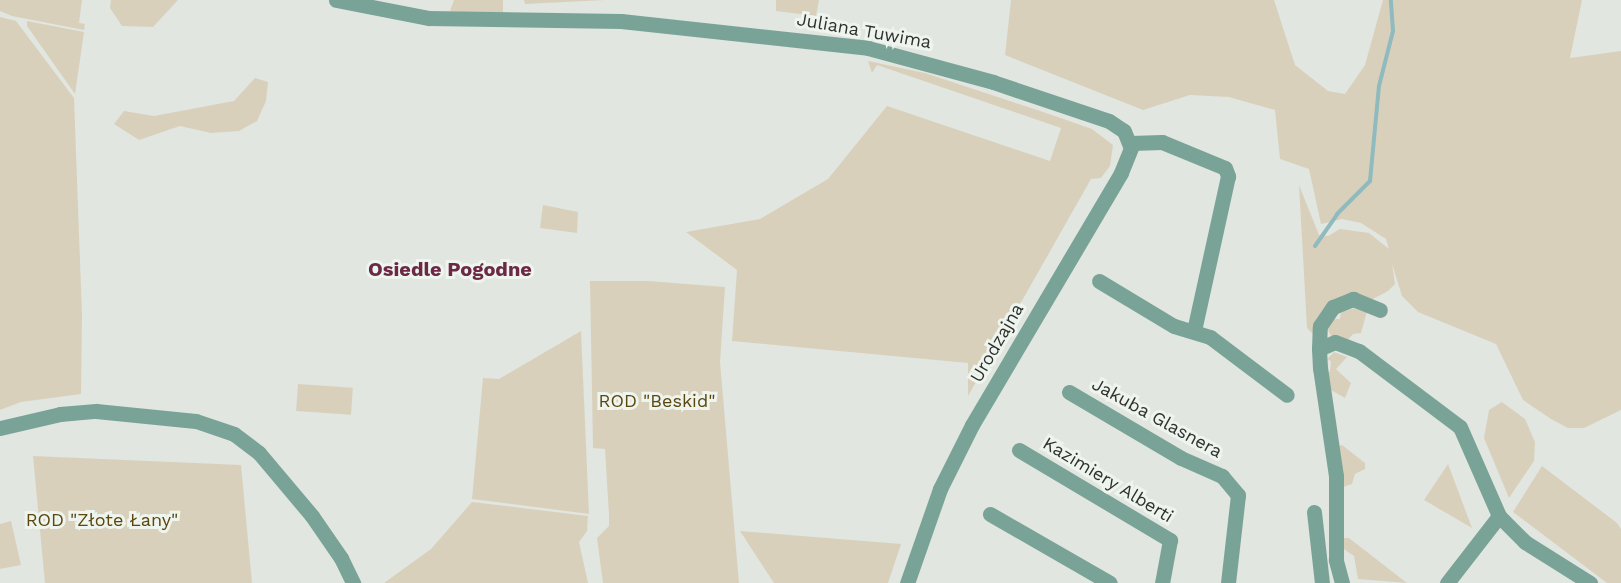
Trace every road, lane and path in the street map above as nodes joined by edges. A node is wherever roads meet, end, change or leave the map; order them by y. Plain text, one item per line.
1 (336, 0) edge
2 (1127, 137) junction
3 (1099, 281) dead end
4 (1380, 310) dead end
5 (1194, 331) junction
6 (1319, 349) junction
7 (1069, 392) dead end
8 (1287, 395) dead end
9 (0, 428) edge
10 (1019, 450) dead end
11 (1314, 512) dead end
12 (990, 514) dead end
13 (1499, 516) junction
14 (353, 583) edge
15 (907, 583) edge
16 (1110, 583) edge
17 (1162, 583) edge
18 (1227, 583) edge
19 (1322, 583) edge
20 (1342, 583) edge
21 (1447, 583) edge
22 (1590, 583) edge

1 - 2 street, Juliana Tuwima
2 - 5 street
2 - 15 street, Urodzajna
3 - 5 street
4 - 6 street
5 - 8 street
6 - 13 street
6 - 20 street
7 - 18 street, Jakuba Glasnera
9 - 14 street
10 - 17 street, Kazimiery Alberti
11 - 19 street
12 - 16 street
13 - 21 street
13 - 22 street

